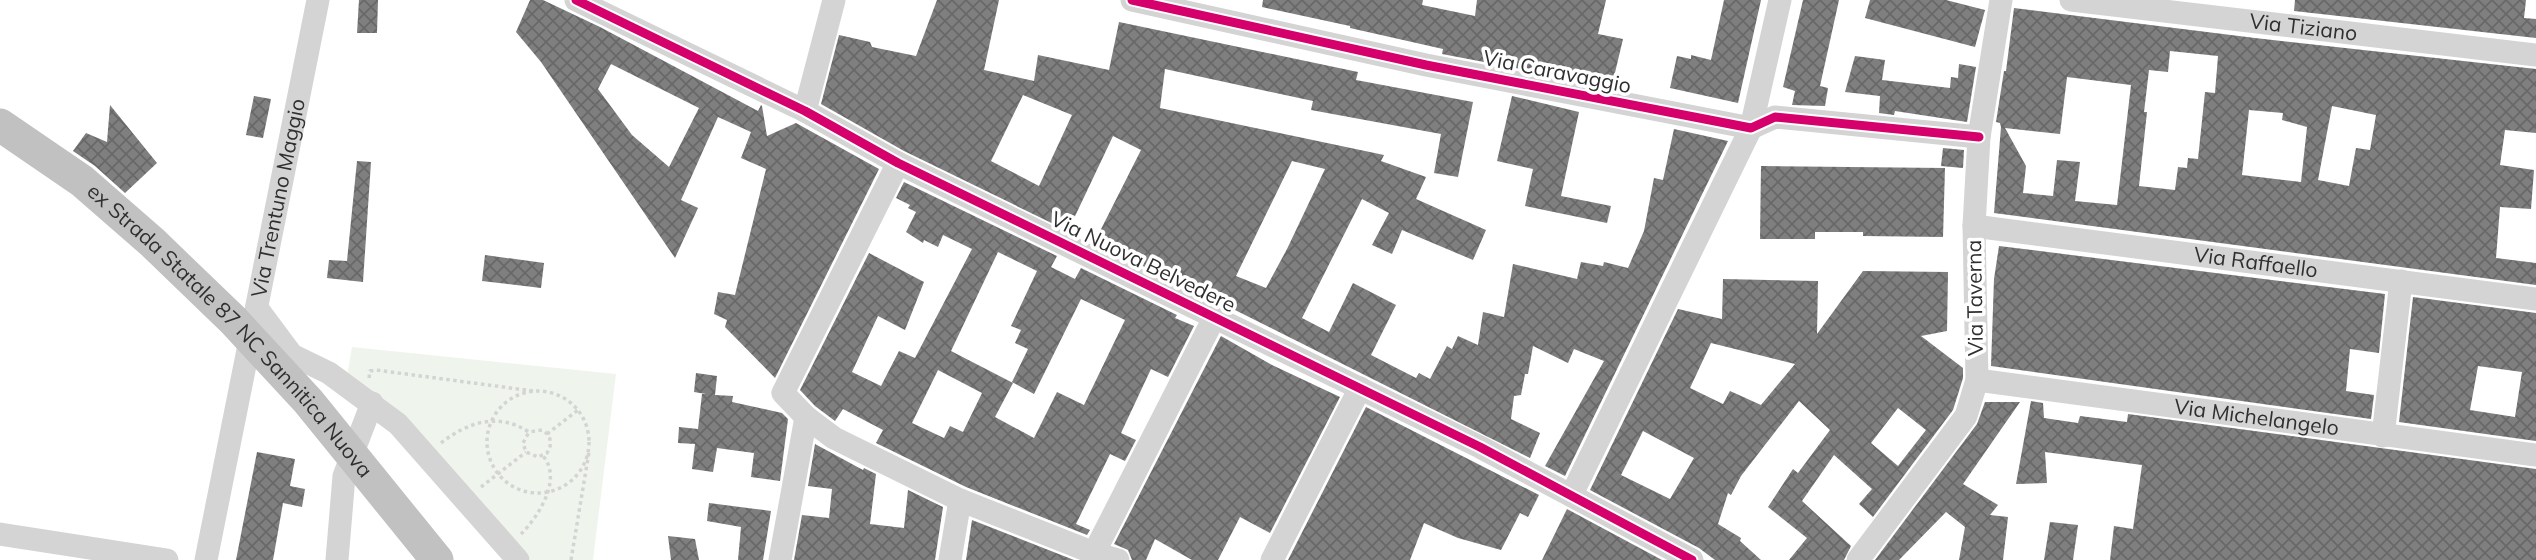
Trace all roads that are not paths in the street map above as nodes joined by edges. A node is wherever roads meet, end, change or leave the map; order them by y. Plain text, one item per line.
1 (318, 0) edge
2 (576, 0) edge
3 (834, 0) edge
4 (1132, 0) edge
5 (1780, 0) edge
6 (2001, 0) edge
7 (2071, 0) edge
8 (1170, 4) edge
9 (2536, 55) edge
10 (805, 111) junction
11 (0, 125) edge
12 (1751, 128) junction
13 (1979, 137) junction
14 (898, 163) junction
15 (1974, 226) junction
16 (2401, 281) junction
17 (2536, 299) edge
18 (257, 308) junction
19 (1215, 316) junction
20 (292, 355) junction
21 (243, 379) junction
22 (1977, 380) junction
23 (1360, 388) junction
24 (374, 392) junction
25 (806, 417) junction
26 (2383, 436) junction
27 (2536, 455) edge
28 (1572, 495) junction
29 (960, 500) junction
30 (0, 534) edge
31 (30, 549) edge
32 (1110, 558) edge
33 (167, 560) edge
34 (206, 560) edge
35 (337, 560) edge
36 (437, 560) edge
37 (518, 560) edge
38 (779, 560) edge
39 (950, 560) edge
40 (1272, 560) edge
41 (1692, 560) edge
42 (1858, 560) edge

1 - 18 street, Via Trentuno Maggio
2 - 10 street, Via Nuova Belvedere
3 - 10 street
4 - 8 street, Via Caravaggio
5 - 12 street
6 - 13 street, Via Taverna
7 - 9 street, Via Tiziano
8 - 12 street, Via Caravaggio
10 - 14 street, Via Nuova Belvedere
11 - 36 highway, ex Strada Statale 87 NC Sannitica Nuova
12 - 13 street, Via Caravaggio
12 - 28 street
13 - 15 street, Via Taverna
14 - 19 street, Via Nuova Belvedere
14 - 25 street
15 - 16 street, Via Raffaello
15 - 22 street, Via Taverna
16 - 17 street, Via Raffaello
16 - 26 street
18 - 20 street
18 - 21 street, Via Trentuno Maggio
19 - 23 street, Via Nuova Belvedere
19 - 32 street
20 - 21 street
20 - 24 street
21 - 34 street, Via Trentuno Maggio
22 - 26 street, Via Michelangelo
22 - 42 street, Via Taverna
23 - 28 street, Via Nuova Belvedere
23 - 40 street
24 - 35 street
24 - 37 street
25 - 29 street
25 - 38 street
26 - 27 street, Via Michelangelo
28 - 41 street, Via Nuova Belvedere
29 - 32 street
29 - 39 street
30 - 31 street
31 - 33 street

